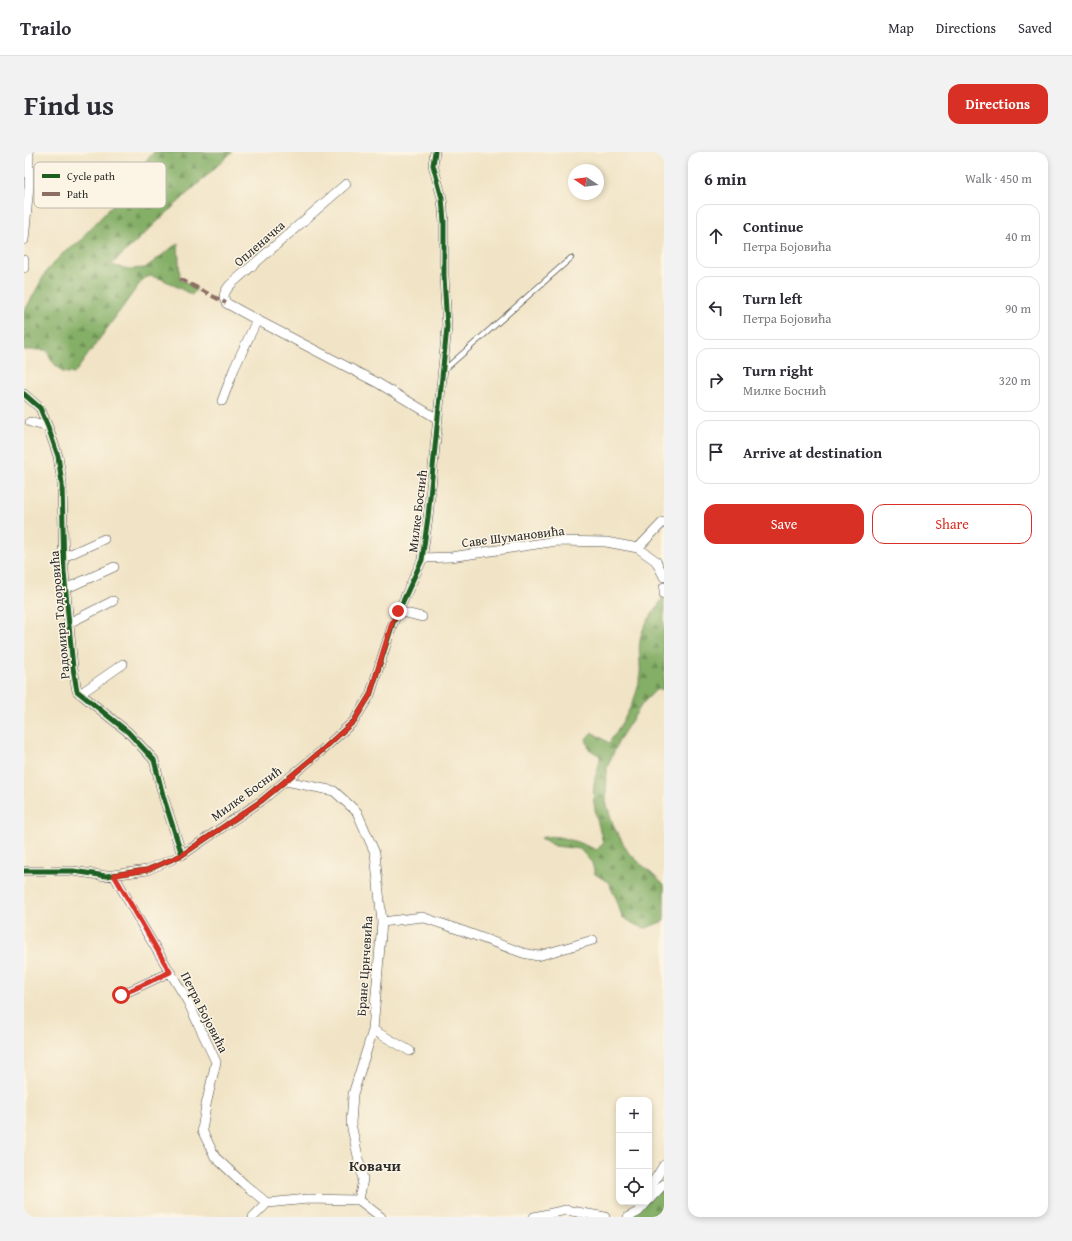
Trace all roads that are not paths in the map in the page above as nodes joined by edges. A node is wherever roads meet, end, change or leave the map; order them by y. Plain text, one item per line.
1 (29, 152) edge
2 (435, 152) edge
3 (26, 179) edge
4 (346, 184) dead end
5 (24, 240) edge
6 (571, 258) dead end
7 (24, 260) edge
8 (24, 268) edge
9 (256, 320) junction
10 (443, 372) junction
11 (24, 394) edge
12 (222, 401) dead end
13 (438, 419) junction
14 (30, 422) dead end
15 (48, 427) junction
16 (663, 522) edge
17 (104, 539) dead end
18 (638, 548) junction
19 (64, 556) junction
20 (422, 558) junction
21 (662, 565) edge
22 (114, 566) dead end
23 (664, 577) edge
24 (664, 587) edge
25 (66, 588) junction
26 (664, 594) edge
27 (113, 601) dead end
28 (398, 611) junction
29 (422, 617) dead end
30 (69, 623) junction
31 (123, 664) dead end
32 (80, 694) junction
33 (286, 781) junction
34 (182, 855) junction
35 (24, 871) edge
36 (114, 875) junction
37 (382, 922) junction
38 (593, 940) dead end
39 (170, 972) junction
40 (121, 995) dead end
41 (373, 1030) junction
42 (410, 1051) dead end
43 (664, 1165) edge
44 (652, 1184) edge
45 (664, 1184) edge
46 (652, 1197) edge
47 (359, 1200) junction
48 (268, 1202) junction
49 (637, 1205) edge
50 (644, 1205) edge
51 (253, 1217) edge
52 (381, 1217) edge
53 (534, 1217) edge
54 (605, 1217) edge
55 (628, 1217) edge

1 - 3 street
2 - 10 street, Милке Боснић
3 - 5 street
4 - 9 street, Опленачка
6 - 10 lane
7 - 8 street
9 - 12 street
9 - 13 street, Опленачка
10 - 13 street, Милке Боснић
11 - 15 street, Радомира Тодоровића
13 - 20 street, Милке Боснић
14 - 15 street
15 - 19 street, Радомира Тодоровића
16 - 18 street
17 - 19 street, Радомира Тодоровића
18 - 20 street, Саве Шумановића
18 - 21 street, Саве Шумановића
19 - 25 street, Радомира Тодоровића
20 - 28 street, Милке Боснић
21 - 23 street, Саве Шумановића
22 - 25 street, Радомира Тодоровића
24 - 26 street
25 - 30 street, Радомира Тодоровића
27 - 30 street, Радомира Тодоровића
28 - 29 street
28 - 33 street, Милке Боснић
30 - 32 street, Радомира Тодоровића
31 - 32 street, Радомира Тодоровића
32 - 34 street, Радомира Тодоровића
33 - 34 street, Милке Боснић
33 - 37 street, Бране Црнчевића
34 - 36 street, Милке Боснић
35 - 36 street, Милке Боснић
36 - 39 street, Петра Бојовића
37 - 38 street
37 - 41 street, Бране Црнчевића
39 - 40 street, Петра Бојовића
39 - 48 street, Петра Бојовића
41 - 42 street
41 - 47 street, Бране Црнчевића
43 - 44 street
45 - 46 street
47 - 48 street
47 - 52 street
48 - 51 street
49 - 55 street
50 - 55 street
53 - 54 street

